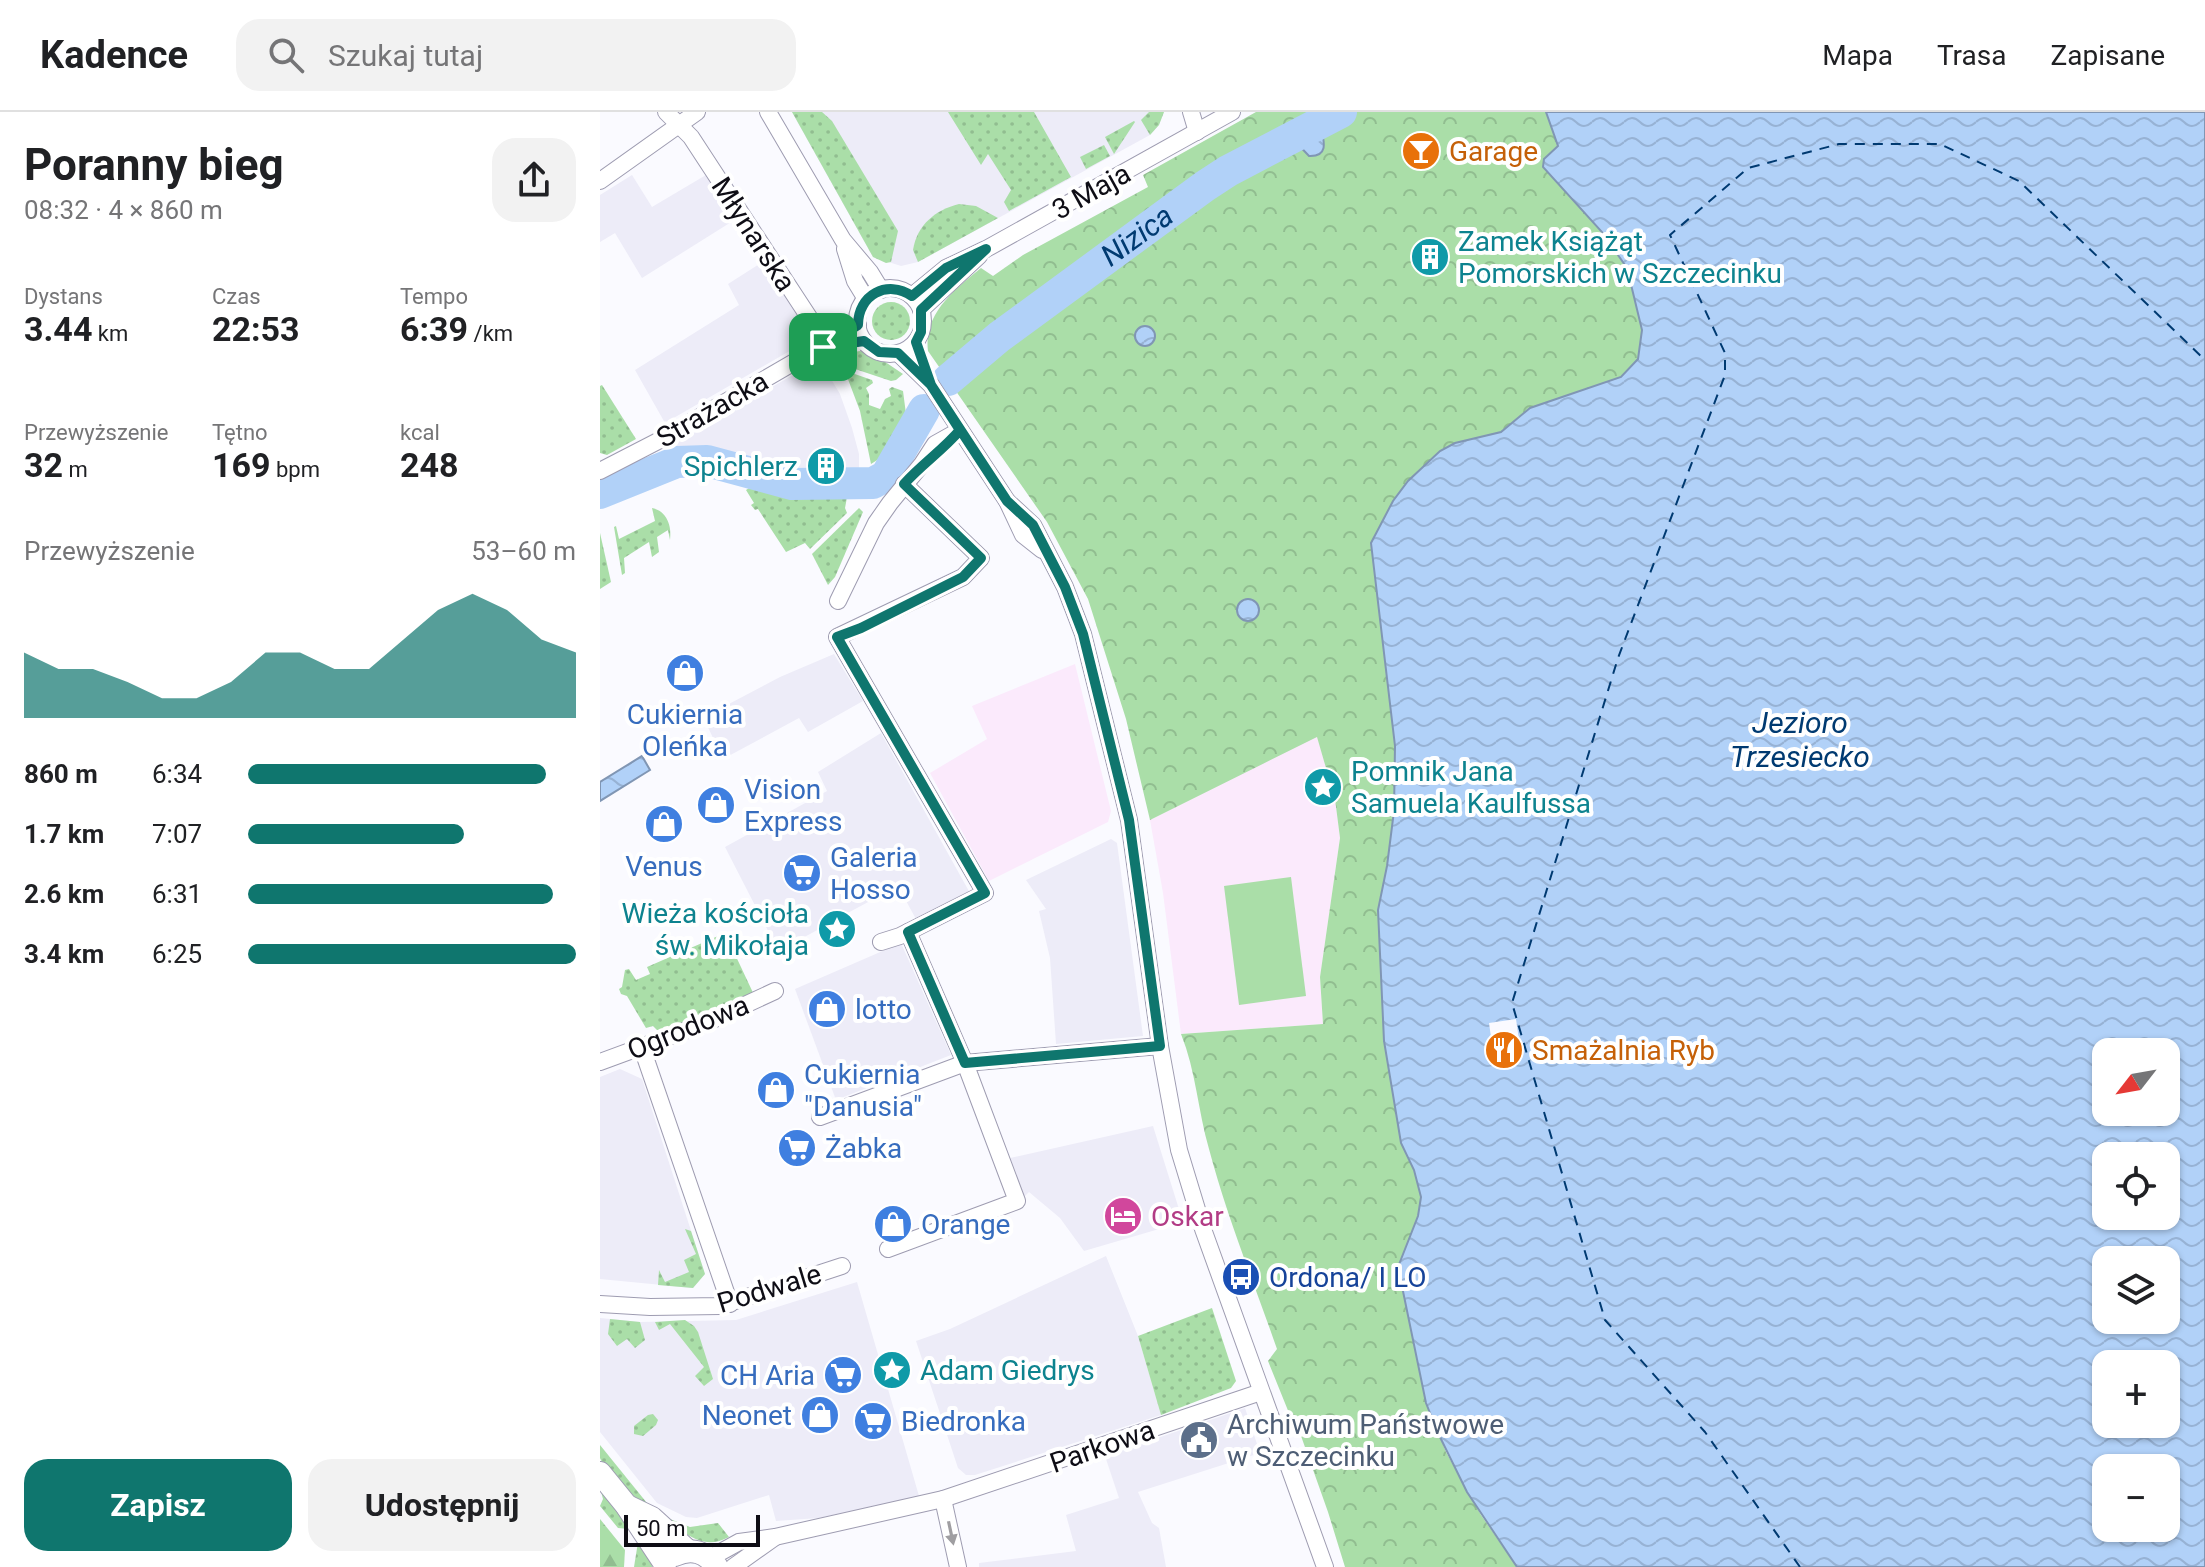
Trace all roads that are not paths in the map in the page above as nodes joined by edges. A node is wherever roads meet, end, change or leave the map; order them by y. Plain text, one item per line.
1 (666, 112) edge
2 (697, 112) edge
3 (768, 112) edge
4 (1191, 112) edge
5 (1232, 112) edge
6 (679, 125) junction
7 (1197, 132) junction
8 (600, 181) edge
9 (873, 294) junction
10 (916, 303) junction
11 (861, 333) junction
12 (916, 342) junction
13 (823, 347) junction
14 (898, 353) junction
15 (931, 385) junction
16 (960, 430) junction
17 (600, 471) edge
18 (904, 484) junction
19 (838, 601) dead end
20 (908, 932) junction
21 (881, 942) dead end
22 (775, 991) dead end
23 (1160, 1046) junction
24 (642, 1048) junction
25 (600, 1062) edge
26 (965, 1063) junction
27 (820, 1117) dead end
28 (888, 1249) dead end
29 (842, 1266) dead end
30 (600, 1304) edge
31 (730, 1304) junction
32 (1261, 1392) junction
33 (600, 1473) edge
34 (943, 1499) junction
35 (626, 1505) junction
36 (775, 1537) junction
37 (688, 1551) junction
38 (713, 1563) edge
39 (664, 1566) edge
40 (733, 1567) edge
41 (958, 1567) edge
42 (1325, 1567) edge

1 - 6 street, Młynarska
2 - 6 street
3 - 9 street
4 - 7 street
5 - 7 street, 3 Maja
6 - 8 street
6 - 13 street, Młynarska
7 - 10 street, 3 Maja
9 - 10 street
9 - 11 street
10 - 12 street
11 - 13 street, Strażacka
11 - 14 street
12 - 14 street
12 - 15 street
13 - 17 street, Strażacka
14 - 15 street
15 - 16 street
16 - 18 street
16 - 23 street
18 - 19 street
18 - 20 street
20 - 21 street
20 - 26 street
22 - 24 street, Ogrodowa
23 - 26 street
23 - 32 street
24 - 25 street, Ogrodowa
24 - 31 street
26 - 27 street
26 - 28 street
29 - 31 street, Podwale
30 - 31 street, Podwale
32 - 34 street, Parkowa
32 - 42 street
33 - 35 street
34 - 36 street, Parkowa
34 -> 41 street
35 - 37 street
35 - 39 street
36 - 38 street, Parkowa
36 - 40 street
37 - 38 street
37 - 39 street

